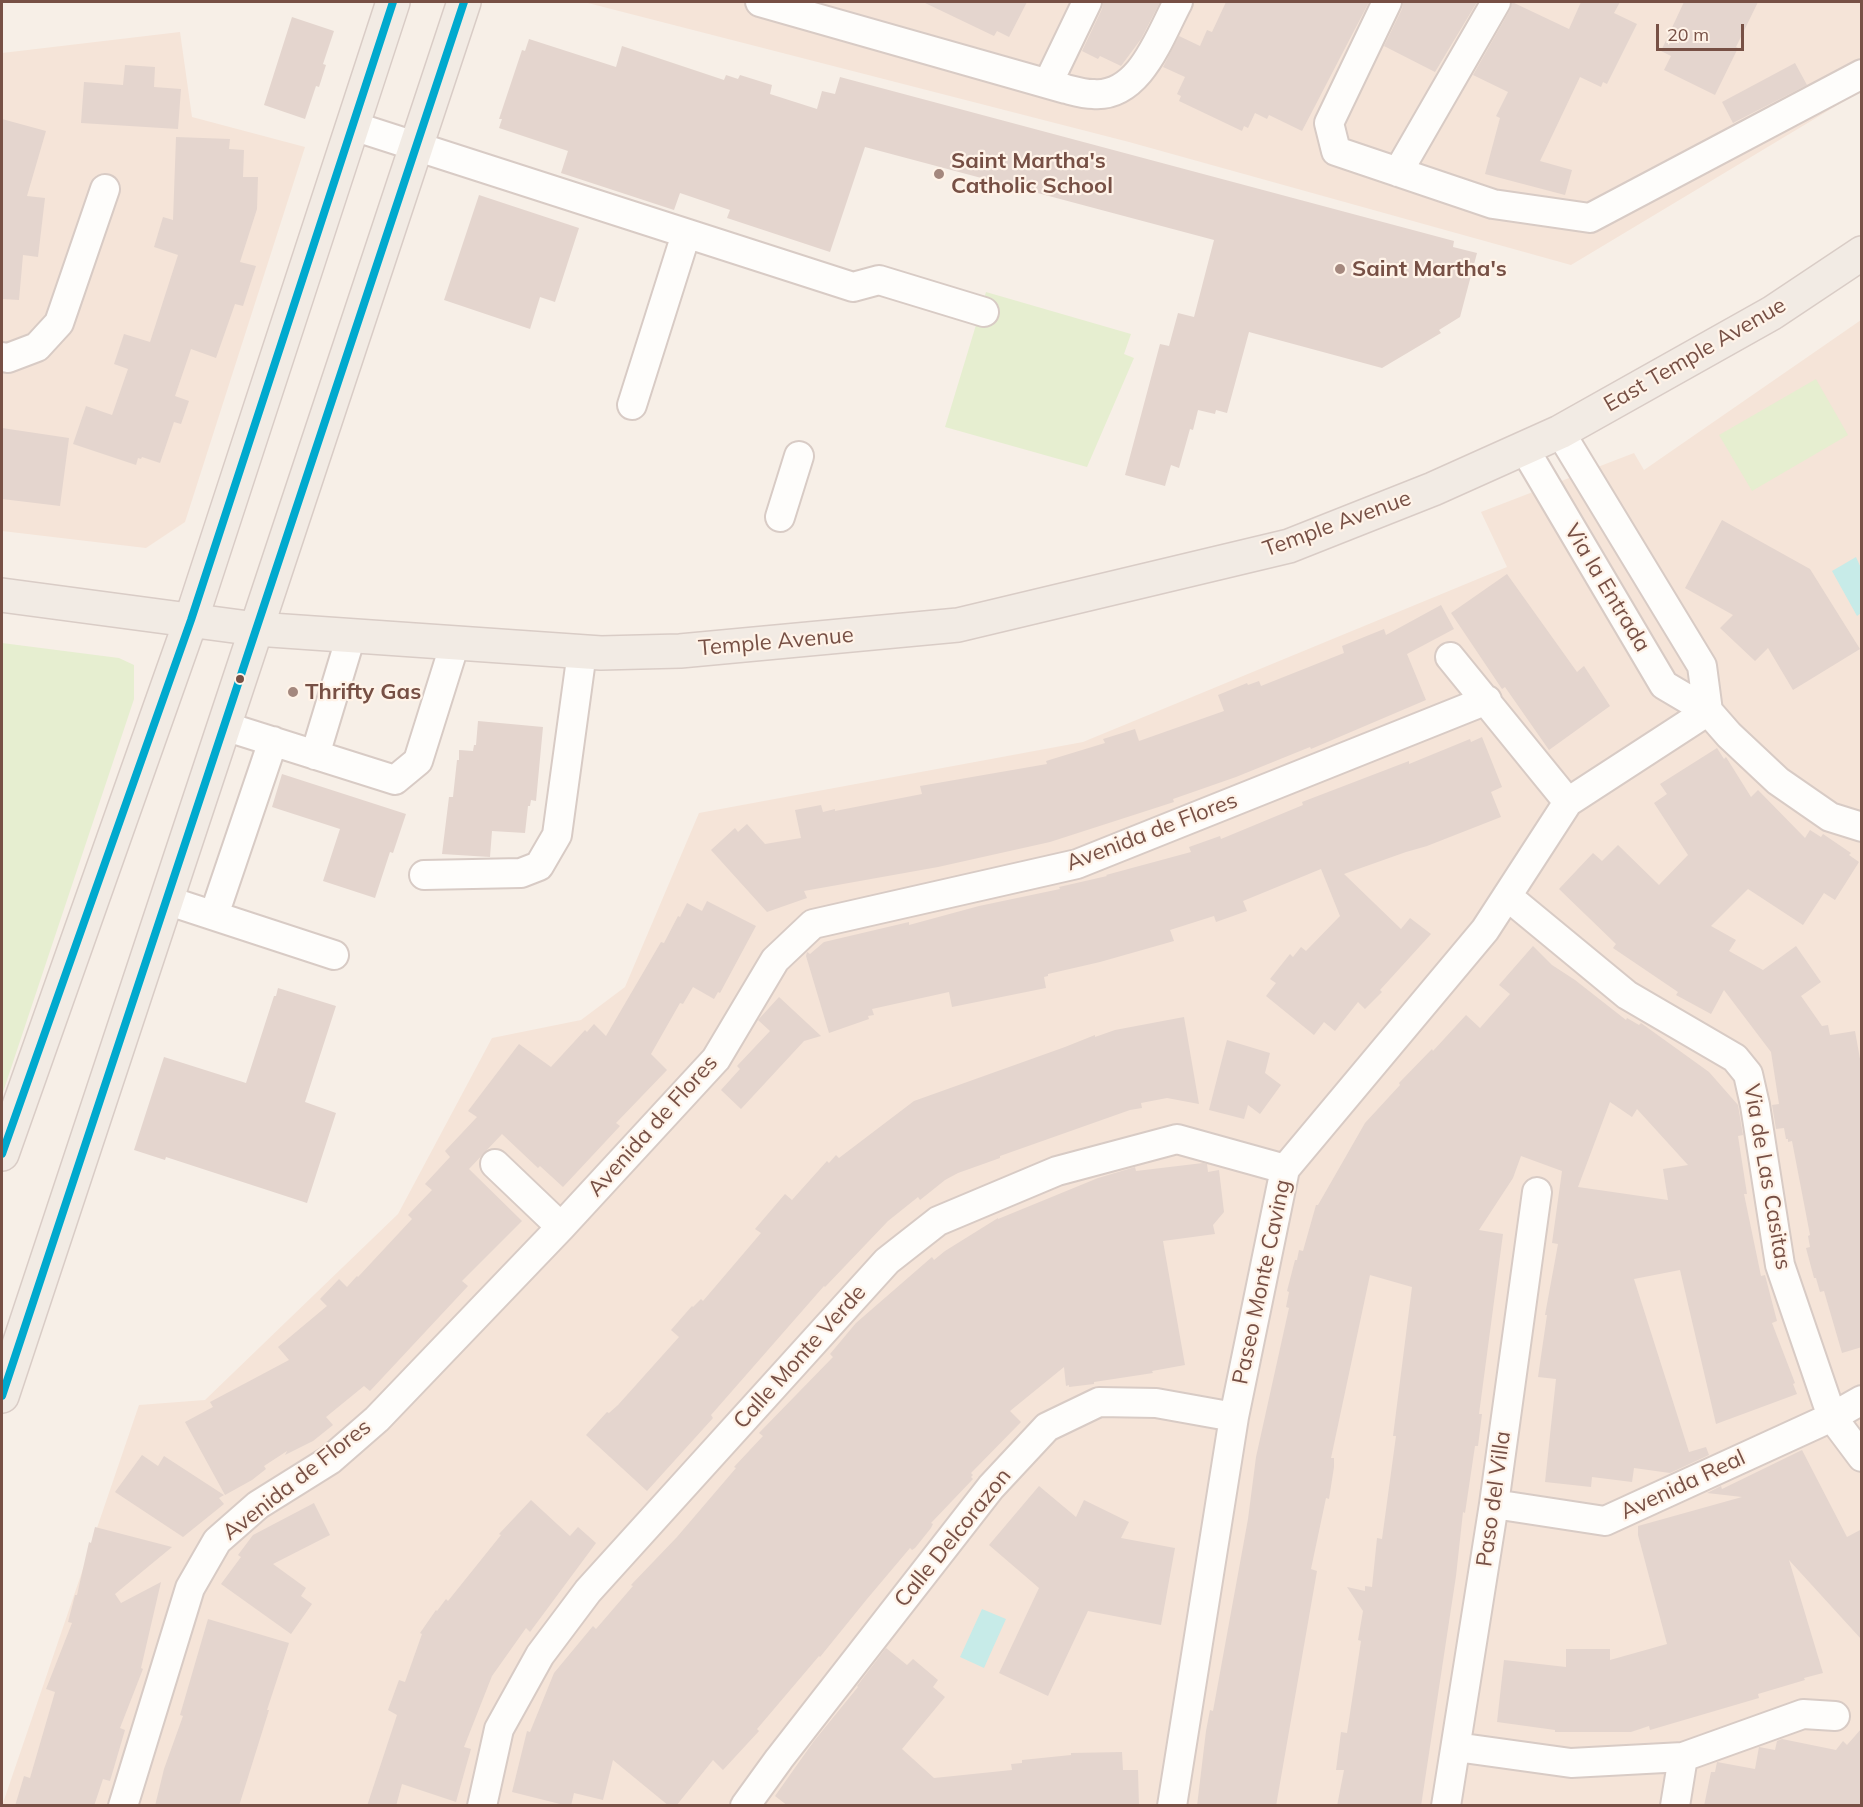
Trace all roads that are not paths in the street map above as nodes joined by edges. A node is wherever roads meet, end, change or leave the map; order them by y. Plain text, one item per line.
1 (393, 2) edge
2 (464, 2) edge
3 (760, 2) edge
4 (1087, 2) edge
5 (1178, 2) edge
6 (1387, 2) edge
7 (1496, 2) edge
8 (1862, 74) edge
9 (1048, 83) junction
10 (352, 126) junction
11 (416, 147) junction
12 (1398, 172) junction
13 (105, 189) dead end
14 (686, 234) junction
15 (1862, 253) edge
16 (984, 312) dead end
17 (2, 357) edge
18 (632, 405) dead end
19 (1560, 432) junction
20 (1524, 448) junction
21 (799, 456) dead end
22 (780, 517) dead end
23 (2, 596) edge
24 (191, 620) junction
25 (256, 629) junction
26 (351, 636) junction
27 (455, 643) junction
28 (582, 652) junction
29 (1450, 657) dead end
30 (1487, 700) junction
31 (1708, 711) junction
32 (224, 726) junction
33 (273, 741) junction
34 (315, 755) junction
35 (1568, 802) junction
36 (1862, 827) edge
37 (424, 874) dead end
38 (1507, 896) junction
39 (166, 900) junction
40 (214, 915) junction
41 (334, 955) dead end
42 (2, 1154) edge
43 (495, 1164) dead end
44 (1285, 1169) junction
45 (1537, 1192) dead end
46 (561, 1227) junction
47 (2, 1396) edge
48 (1862, 1400) edge
49 (1234, 1417) junction
50 (1832, 1417) junction
51 (1862, 1457) edge
52 (1494, 1504) junction
53 (1835, 1716) dead end
54 (1456, 1747) junction
55 (1683, 1757) junction
56 (123, 1806) edge
57 (482, 1806) edge
58 (745, 1806) edge
59 (1172, 1806) edge
60 (1446, 1806) edge
61 (1675, 1806) edge

1 - 10 main road
2 - 11 main road
3 - 9 street
4 - 9 street
5 - 9 street
6 - 12 street
7 - 12 street
8 - 12 street
10 - 11 street
10 - 24 main road
11 - 14 street
11 - 25 main road
13 - 17 street
14 - 16 street
14 - 18 street
15 - 19 main road, East Temple Avenue
19 - 20 main road, East Temple Avenue
19 - 31 street, Via la Entrada
20 - 28 main road, Temple Avenue
20 - 31 street, Via la Entrada
21 - 22 street
23 - 24 main road, Temple Avenue
24 - 25 main road, Temple Avenue
24 - 42 main road
25 - 26 main road, Temple Avenue
25 - 32 main road
26 - 27 main road, Temple Avenue
26 - 34 street
27 - 28 main road, Temple Avenue
27 - 34 street
28 - 37 street
29 - 30 street
30 - 35 street
30 - 46 street, Avenida de Flores
31 - 35 street, Paseo Monte Caving
31 - 36 street, Via la Entrada
32 - 33 street
32 - 39 main road
33 - 34 street
33 - 40 street
35 - 38 street, Paseo Monte Caving
38 - 44 street, Paseo Monte Caving
38 - 50 street, Via de Las Casitas
39 - 40 street
39 - 47 main road
40 - 41 street
43 - 46 street
44 - 49 street, Paseo Monte Caving
44 - 57 street, Calle Monte Verde
45 - 52 street, Paso del Villa
46 - 56 street, Avenida de Flores
48 - 50 street, Avenida Real
49 - 58 street, Calle Delcorazon
49 - 59 street, Paseo Monte Caving
50 - 51 street, Via de Las Casitas
50 - 52 street, Avenida Real
52 - 54 street, Paso del Villa
53 - 55 street
54 - 55 street
54 - 60 street, Paso del Villa
55 - 61 street

